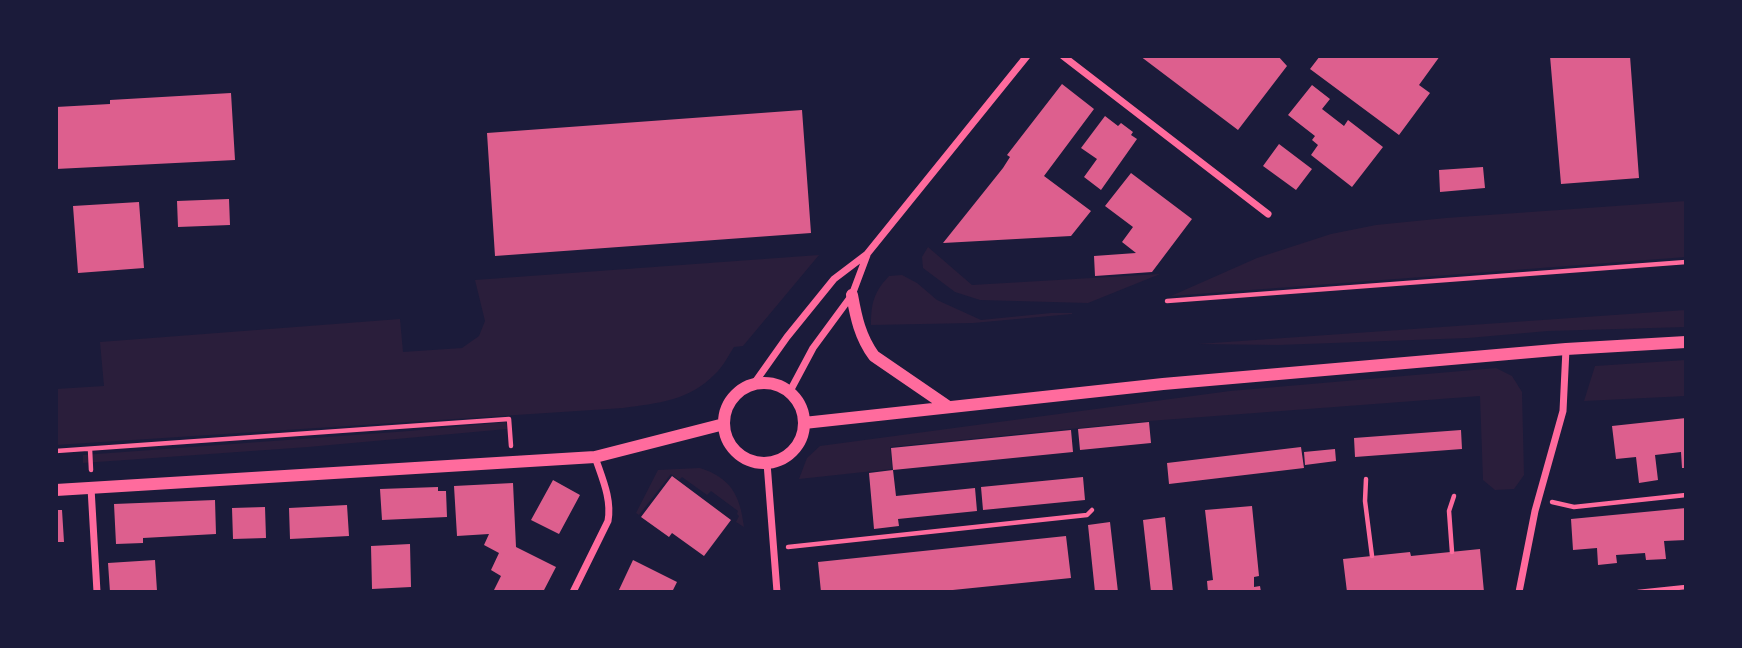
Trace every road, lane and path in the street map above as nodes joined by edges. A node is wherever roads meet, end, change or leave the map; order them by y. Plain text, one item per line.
1 (1027, 56) edge
2 (1063, 56) edge
3 (1268, 214) dead end
4 (867, 254) junction
5 (1686, 262) edge
6 (852, 295) junction
7 (1167, 301) dead end
8 (1686, 342) edge
9 (1566, 349) junction
10 (752, 385) junction
11 (789, 393) junction
12 (947, 406) junction
13 (804, 423) junction
14 (724, 424) junction
15 (56, 451) edge
16 (595, 457) junction
17 (512, 461) junction
18 (767, 463) junction
19 (1366, 479) dead end
20 (91, 488) junction
21 (56, 490) edge
22 (1686, 495) edge
23 (1454, 496) dead end
24 (1539, 499) junction
25 (1092, 510) dead end
26 (773, 548) junction
27 (1452, 552) dead end
28 (1372, 556) dead end
29 (1686, 587) edge
30 (97, 592) edge
31 (573, 592) edge
32 (777, 592) edge
33 (1519, 592) edge
34 (1638, 592) edge

1 - 4 street
2 - 3 street
4 - 6 street
4 - 10 street
5 - 7 path
6 - 11 street
6 - 12 street
8 - 9 street
9 - 12 street
9 - 24 street
10 - 11 street
10 - 14 street
11 - 13 street
12 - 13 street
13 - 18 street
14 - 16 street
14 - 18 street
15 - 17 path
16 - 17 street
16 - 31 street
17 - 20 street
18 - 26 street
19 - 28 path
20 - 21 street
20 - 30 street
22 - 24 path
23 - 27 path
24 - 33 street
25 - 26 path
26 - 32 street
29 - 34 path

